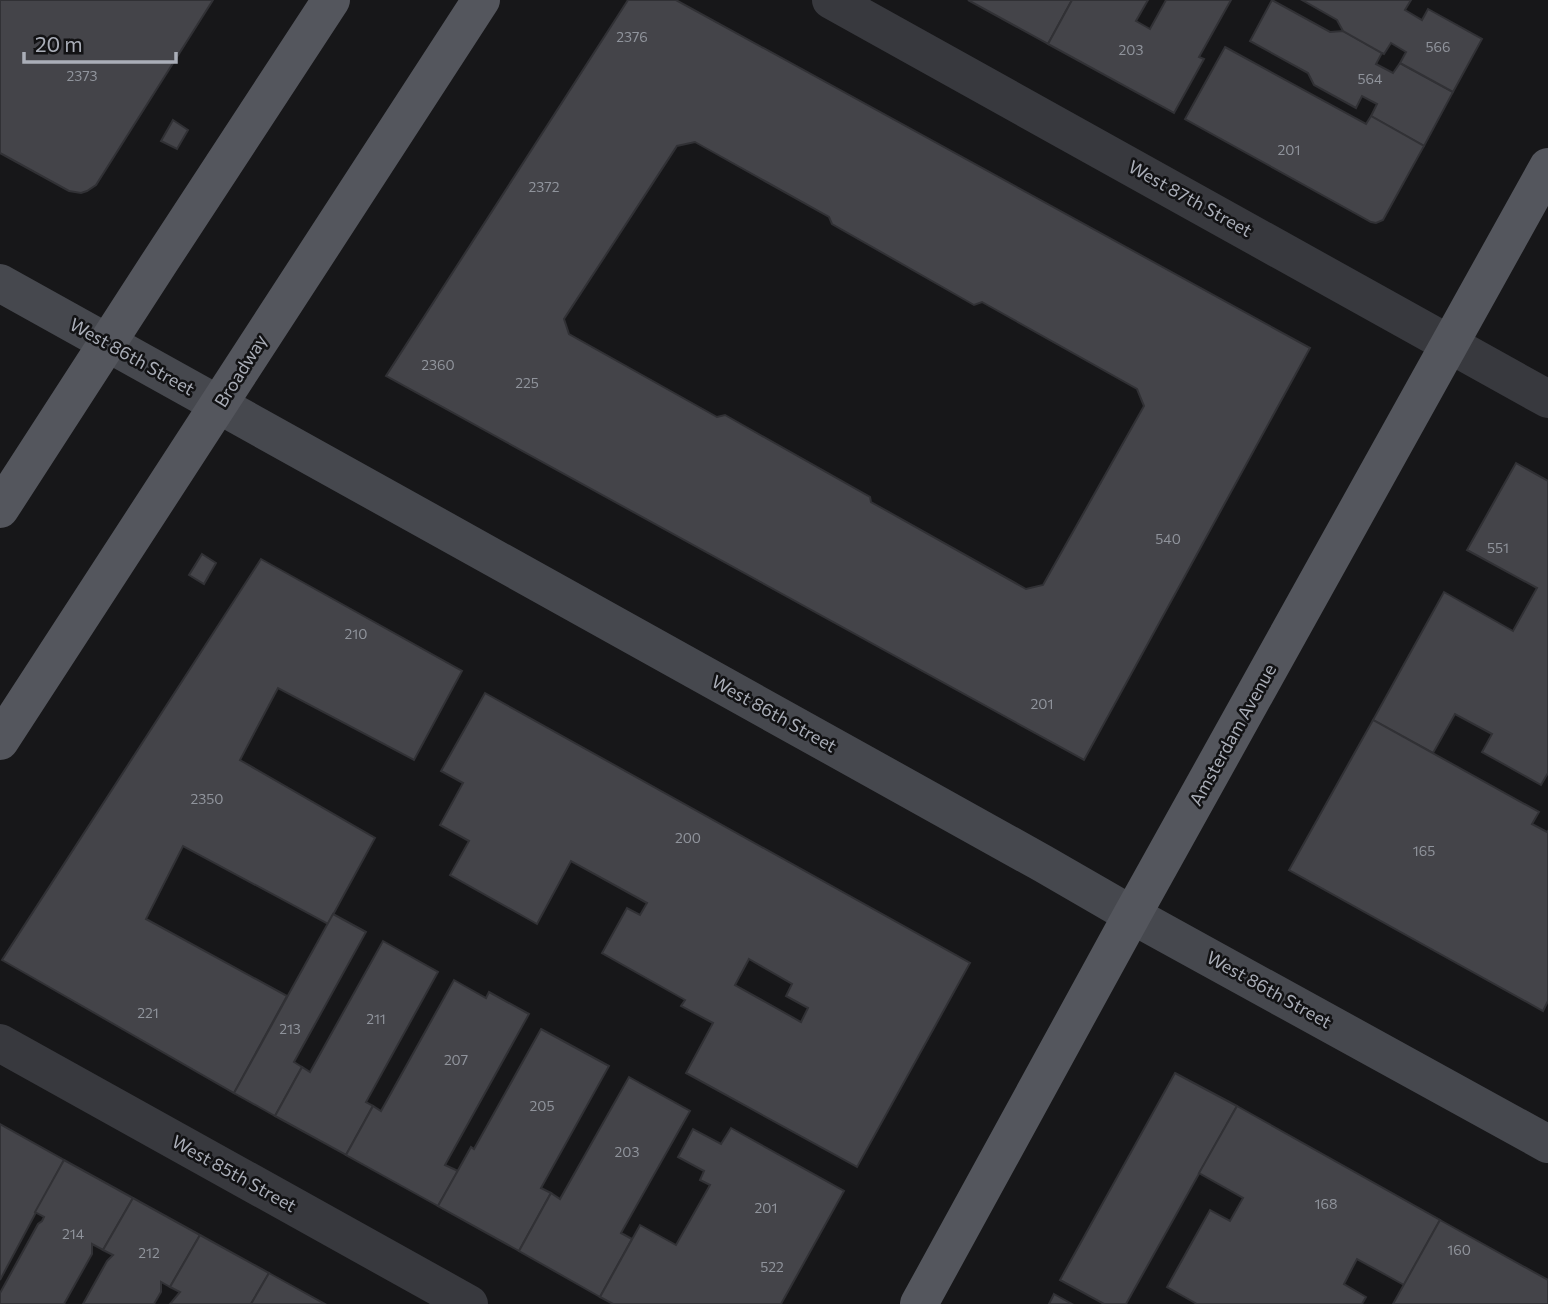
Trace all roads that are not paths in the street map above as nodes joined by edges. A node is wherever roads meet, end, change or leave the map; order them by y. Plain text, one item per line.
1 (331, 0) edge
2 (481, 0) edge
3 (831, 0) edge
4 (1548, 167) edge
5 (0, 283) edge
6 (107, 344) junction
7 (1450, 344) junction
8 (1548, 399) edge
9 (219, 405) junction
10 (0, 509) edge
11 (0, 740) edge
12 (1132, 915) junction
13 (0, 1043) edge
14 (1548, 1144) edge
15 (469, 1304) edge
16 (919, 1304) edge

1 - 6 main road
2 - 9 main road, Broadway
3 - 7 street, West 87th Street
4 - 7 main road, Amsterdam Avenue
5 - 6 main road, West 86th Street
6 - 9 main road, West 86th Street
6 - 10 main road
7 - 8 street, West 87th Street
7 - 12 main road, Amsterdam Avenue
9 - 11 main road, Broadway
9 - 12 main road, West 86th Street
12 - 14 main road, West 86th Street
12 - 16 main road, Amsterdam Avenue
13 - 15 street, West 85th Street

